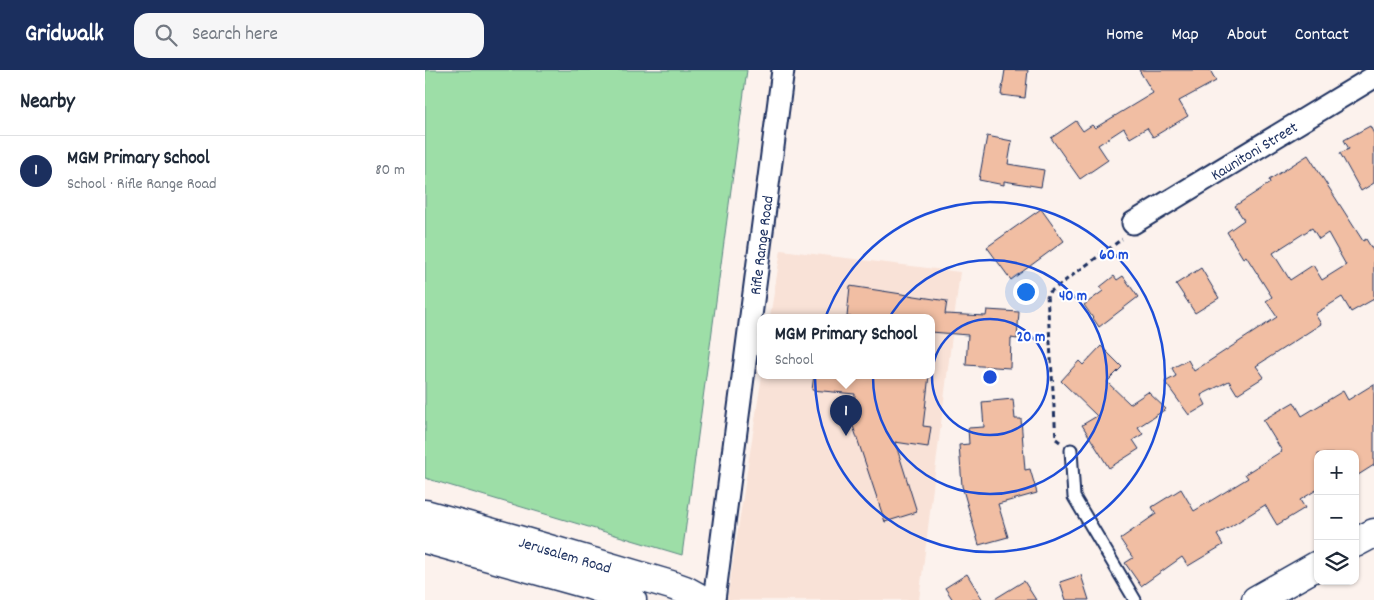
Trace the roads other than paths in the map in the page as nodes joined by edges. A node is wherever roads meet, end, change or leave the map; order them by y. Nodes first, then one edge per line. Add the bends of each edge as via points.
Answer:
1 (783, 70) edge
2 (1374, 77) edge
3 (1133, 224) road end
4 (1071, 450) road end
5 (425, 514) edge
6 (1374, 532) edge
7 (425, 539) edge
8 (1359, 541) edge
9 (1314, 567) edge
10 (632, 600) edge
11 (703, 600) edge
12 (714, 600) edge
13 (1135, 600) edge
14 (1256, 600) edge

1 - 12 street, Rifle Range Road
2 - 3 street, Kaunitoni Street
4 - 13 lane via 1074,497
5 - 11 main road, Jerusalem Road via 671,585
6 - 8 main road
7 - 10 main road, Jerusalem Road via 590,585
9 - 14 main road

